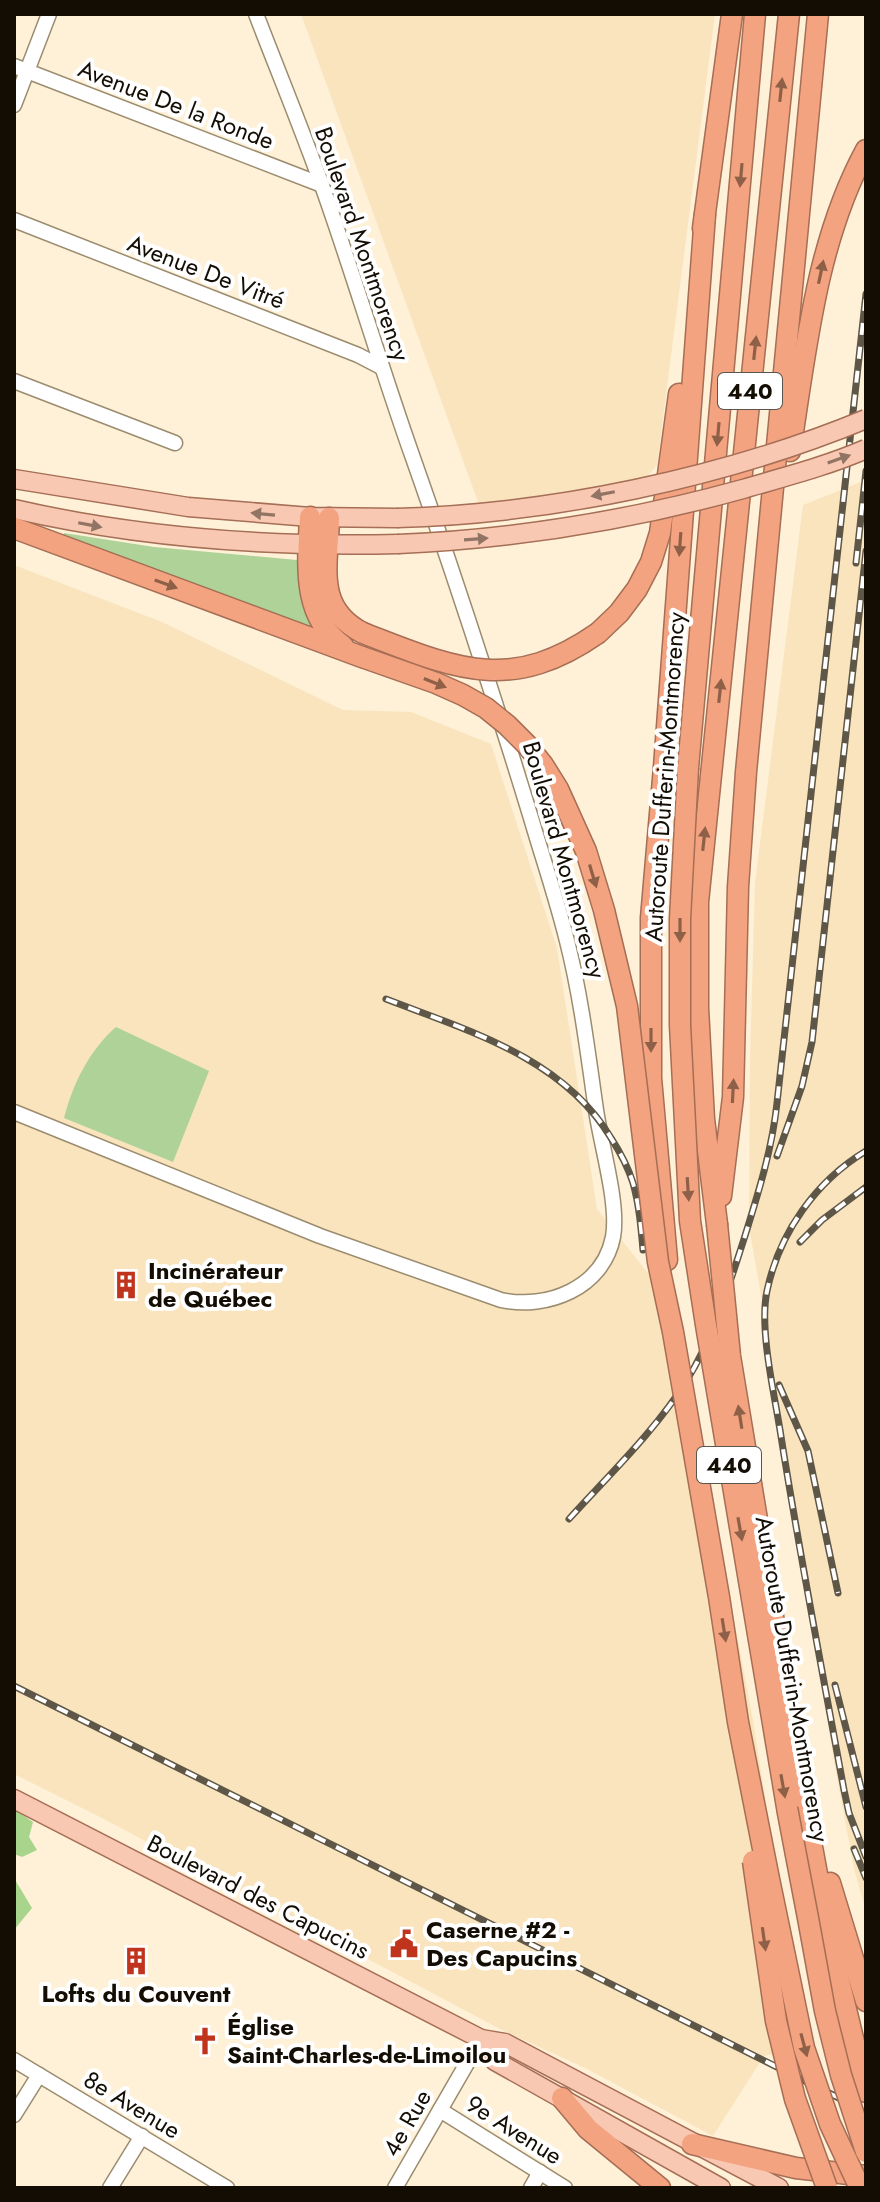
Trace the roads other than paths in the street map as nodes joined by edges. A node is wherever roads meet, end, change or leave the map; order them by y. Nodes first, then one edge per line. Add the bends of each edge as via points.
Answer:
1 (49, 14) edge
2 (256, 14) edge
3 (732, 14) edge
4 (755, 14) edge
5 (789, 14) edge
6 (818, 14) edge
7 (20, 69) edge
8 (14, 105) edge
9 (866, 150) edge
10 (322, 185) junction
11 (705, 215) junction
12 (14, 220) edge
13 (381, 367) junction
14 (14, 381) edge
15 (866, 419) edge
16 (175, 443) dead end
17 (866, 449) edge
18 (14, 479) edge
19 (14, 509) edge
20 (319, 518) junction
21 (14, 528) edge
22 (319, 545) junction
23 (761, 625) junction
24 (357, 655) junction
25 (14, 1112) edge
26 (717, 1224) junction
27 (673, 1332) junction
28 (738, 1722) junction
29 (803, 1798) junction
30 (14, 1799) edge
31 (866, 2001) edge
32 (481, 2039) junction
33 (14, 2060) edge
34 (39, 2075) junction
35 (866, 2092) edge
36 (562, 2098) junction
37 (440, 2110) junction
38 (14, 2115) edge
39 (142, 2136) junction
40 (692, 2144) junction
41 (866, 2152) edge
42 (540, 2172) junction
43 (866, 2176) edge
44 (110, 2188) edge
45 (227, 2188) edge
46 (395, 2188) edge
47 (531, 2188) edge
48 (565, 2188) edge
49 (660, 2188) edge
50 (721, 2188) edge
51 (779, 2188) edge
52 (827, 2188) edge
53 (860, 2188) edge

1 - 7 street
2 - 10 street, Boulevard Montmorency
3 - 11 highway
4 -> 41 highway, Autoroute Dufferin-Montmorency / 440, bridge via 684,810 680,1025 690,1221 805,1903 828,2024
26 -> 5 highway, Autoroute Dufferin-Montmorency / 440 via 704,1119 698,902
6 - 23 highway
7 - 8 street
7 - 10 street, Avenue De la Ronde
23 -> 9 highway via 826,252
10 - 13 street, Boulevard Montmorency
11 - 22 highway, bridge via 660,533 637,589 598,633 575,649 524,668 496,671 441,663 363,633 341,618 331,600
11 -> 27 highway, bridge via 651,918 651,1078
12 - 13 street, Avenue De Vitré
13 - 25 street, Boulevard Montmorency via 460,592 567,941 614,1211 613,1237 604,1260 563,1296 536,1303 501,1300 320,1236
14 - 16 street
15 -> 20 main road, bridge via 709,471 578,499 432,517
22 -> 17 main road, bridge via 485,539 625,517 748,487
20 -> 18 main road via 188,507
19 -> 22 main road via 157,534
20 - 22 highway
21 -> 24 highway
22 - 24 highway via 309,592 313,607 326,630
26 -> 23 highway via 733,1097 738,887
24 -> 27 highway, bridge via 436,683 486,708 543,765 570,814 604,910 627,1006 658,1262
29 -> 26 highway, Autoroute Dufferin-Montmorency / 440, bridge via 730,1356
27 -> 28 highway, bridge
28 -> 52 highway, bridge via 776,2021 795,2099
28 -> 53 highway, bridge via 804,2048 830,2124
29 - 31 highway
29 - 35 highway, Autoroute Dufferin-Montmorency / 440 via 829,1939
30 - 32 main road, Boulevard des Capucins
32 - 36 main road, Boulevard des Capucins via 495,2061
32 - 37 street, 4e Rue
32 - 40 main road, Boulevard des Capucins via 505,2043
33 - 34 street, 8e Avenue
34 - 38 street
34 - 39 street, 8e Avenue
36 - 49 highway via 588,2129
36 - 50 main road, Boulevard des Capucins
37 - 42 street, 9e Avenue
37 - 46 street, 4e Rue
39 - 44 street
39 - 45 street, 8e Avenue
40 - 43 highway via 796,2168
40 - 51 main road, Boulevard des Capucins
42 - 47 street
42 - 48 street, 9e Avenue

